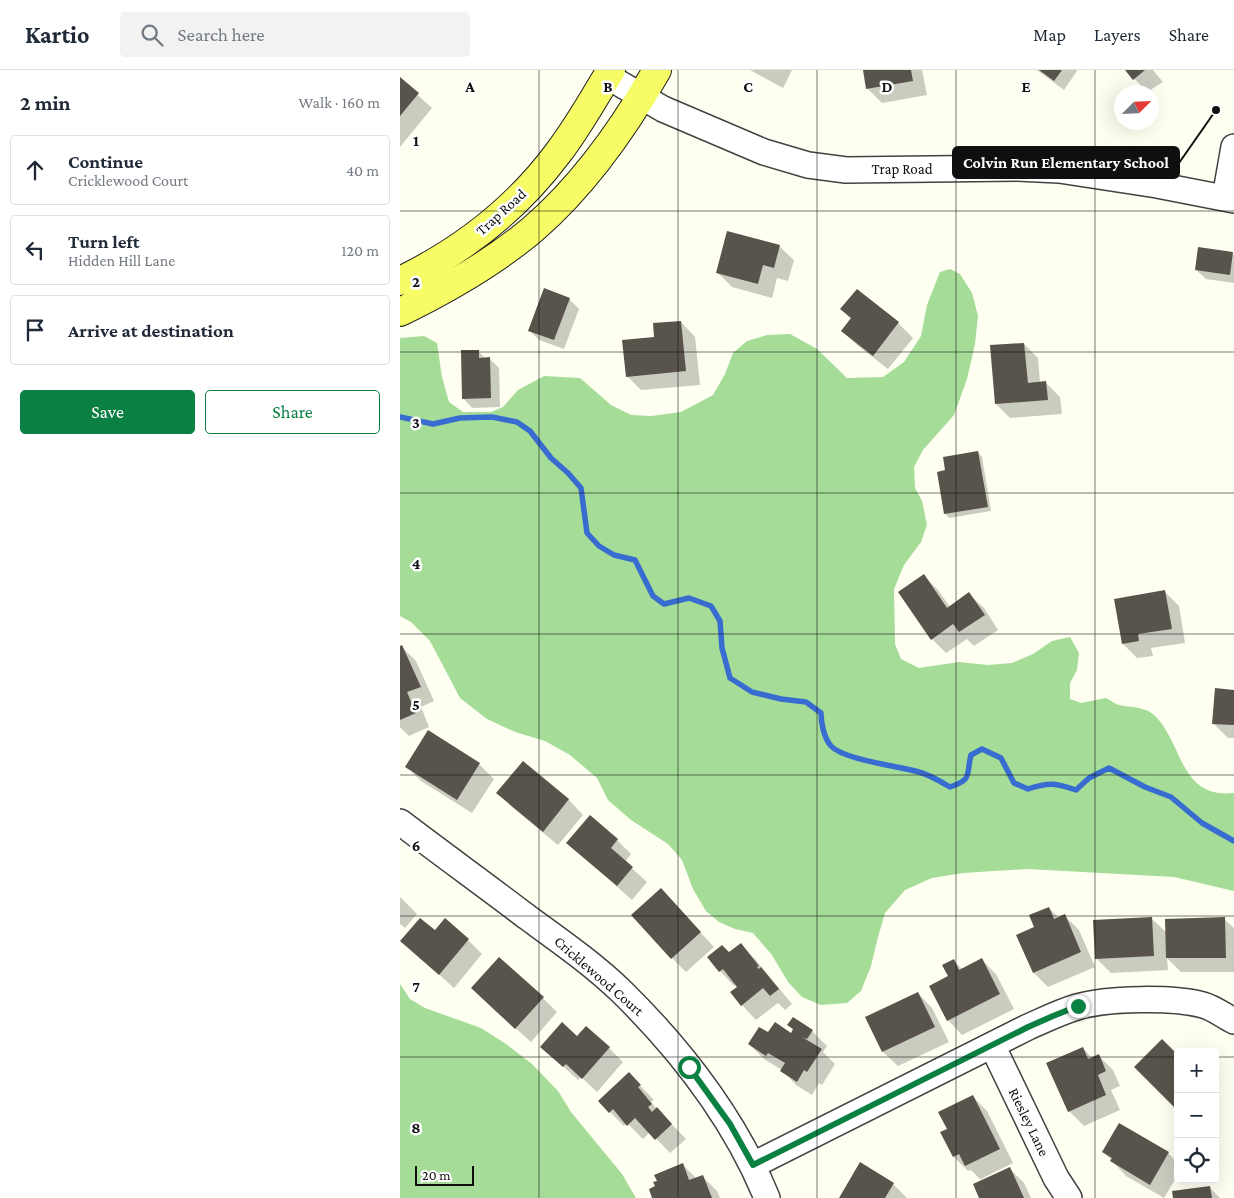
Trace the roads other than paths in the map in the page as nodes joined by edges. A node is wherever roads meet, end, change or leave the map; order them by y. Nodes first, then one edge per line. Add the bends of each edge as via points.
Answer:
1 (657, 70) edge
2 (609, 73) edge
3 (642, 97) junction
4 (1234, 147) edge
5 (1229, 199) edge
6 (400, 281) edge
7 (400, 312) edge
8 (400, 822) edge
9 (1234, 1021) edge
10 (992, 1045) junction
11 (753, 1165) junction
12 (767, 1198) edge
13 (1069, 1198) edge

1 - 3 main road
2 - 3 street, Trap Road
2 - 6 main road, Trap Road via 579,123 536,181 454,251
3 - 5 street, Trap Road via 764,152 808,165 846,170 1059,170
3 - 7 main road, Trap Road via 575,188 534,228 480,268
4 - 5 street
8 - 11 street, Cricklewood Court via 572,950 621,991 689,1067 730,1124
9 - 10 street via 1204,1005 1166,1000 1105,1001 1078,1006
10 - 11 street
10 - 13 street, Riesley Lane via 1056,1178
11 - 12 street, Cricklewood Court

